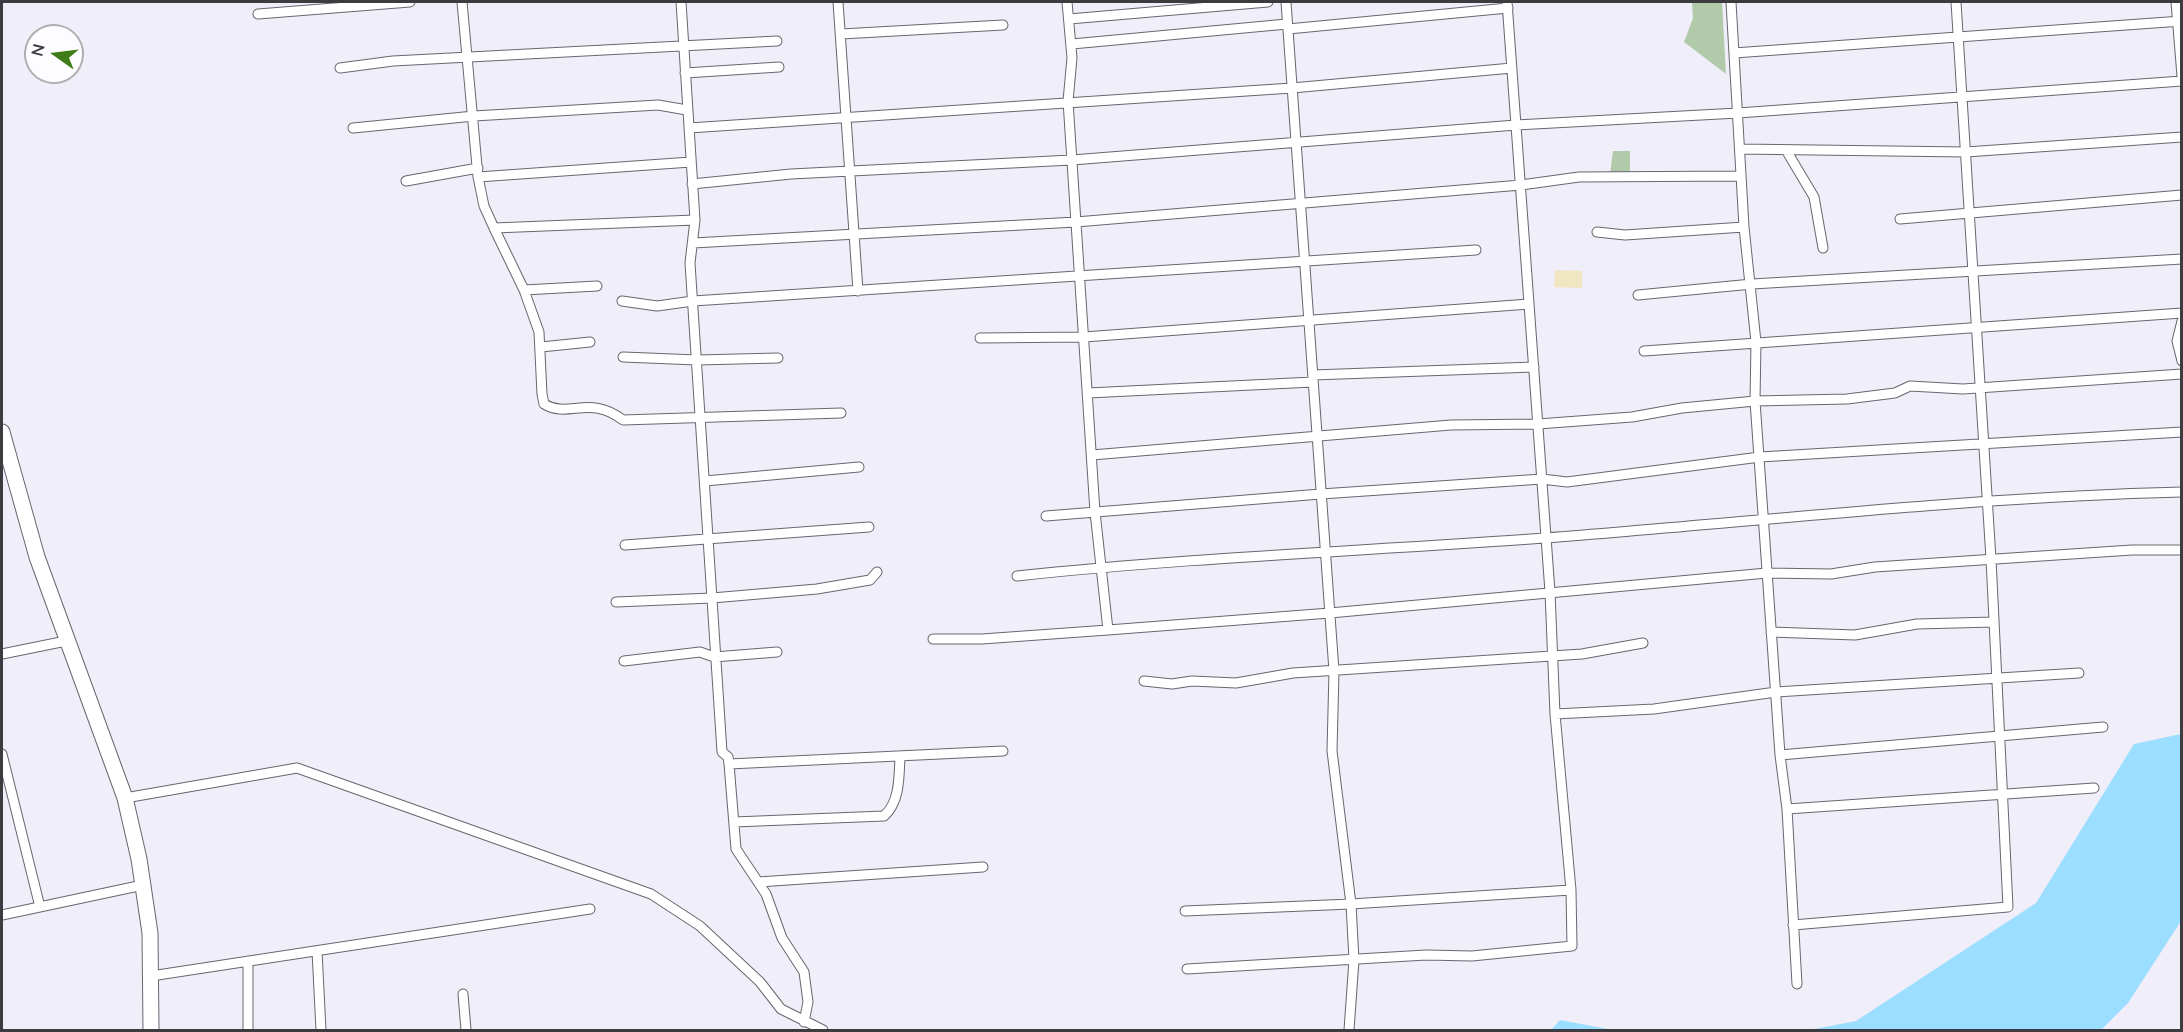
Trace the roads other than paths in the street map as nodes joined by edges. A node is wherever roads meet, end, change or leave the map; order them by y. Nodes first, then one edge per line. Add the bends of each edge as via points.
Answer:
1 (410, 2) edge
2 (462, 2) edge
3 (681, 2) edge
4 (838, 2) edge
5 (1067, 2) edge
6 (1268, 2) edge
7 (1286, 2) edge
8 (1731, 2) edge
9 (1956, 2) edge
10 (2176, 2) edge
11 (1507, 5) edge
12 (258, 14) dead end
13 (1069, 19) junction
14 (2180, 21) edge
15 (1003, 25) dead end
16 (1287, 27) junction
17 (841, 34) junction
18 (1959, 37) junction
19 (777, 41) dead end
20 (1072, 44) junction
21 (683, 45) junction
22 (1734, 53) junction
23 (466, 57) junction
24 (779, 67) dead end
25 (340, 68) dead end
26 (1512, 68) junction
27 (685, 73) junction
28 (2181, 76) edge
29 (2181, 81) edge
30 (1292, 88) junction
31 (1963, 97) junction
32 (1068, 101) junction
33 (687, 110) junction
34 (1737, 113) junction
35 (474, 116) junction
36 (845, 118) junction
37 (1516, 125) junction
38 (353, 128) dead end
39 (689, 128) junction
40 (2181, 137) edge
41 (1296, 142) junction
42 (1740, 149) junction
43 (1786, 150) junction
44 (1966, 153) junction
45 (1072, 160) junction
46 (691, 162) junction
47 (849, 172) junction
48 (478, 173) junction
49 (1741, 176) junction
50 (406, 181) dead end
51 (693, 184) junction
52 (1521, 185) junction
53 (2181, 195) edge
54 (1300, 203) junction
55 (1970, 213) junction
56 (1900, 219) dead end
57 (695, 220) junction
58 (1076, 222) junction
59 (1744, 227) junction
60 (494, 228) junction
61 (1597, 232) dead end
62 (854, 234) junction
63 (693, 243) junction
64 (1823, 248) dead end
65 (1476, 250) dead end
66 (2181, 259) edge
67 (1304, 262) junction
68 (1973, 273) junction
69 (1080, 277) junction
70 (1752, 284) junction
71 (597, 286) dead end
72 (524, 290) junction
73 (858, 291) junction
74 (1638, 295) dead end
75 (622, 301) dead end
76 (693, 301) junction
77 (1529, 304) junction
78 (2181, 313) edge
79 (1309, 320) junction
80 (2181, 321) edge
81 (1975, 327) junction
82 (1084, 337) junction
83 (981, 338) dead end
84 (590, 342) dead end
85 (1756, 342) junction
86 (541, 347) junction
87 (1644, 351) dead end
88 (623, 357) dead end
89 (778, 358) dead end
90 (697, 360) junction
91 (2181, 361) edge
92 (1534, 367) junction
93 (2181, 374) edge
94 (1313, 378) junction
95 (1979, 388) junction
96 (1088, 393) junction
97 (1755, 401) junction
98 (841, 413) dead end
99 (701, 420) junction
100 (1538, 424) junction
101 (2, 432) edge
102 (2181, 432) edge
103 (1316, 437) junction
104 (1983, 445) junction
105 (1092, 455) junction
106 (1760, 457) junction
107 (859, 467) dead end
108 (1542, 479) junction
109 (705, 481) junction
110 (2181, 492) edge
111 (1321, 494) junction
112 (1987, 502) junction
113 (1095, 512) junction
114 (1046, 516) dead end
115 (1763, 520) junction
116 (869, 527) dead end
117 (708, 537) junction
118 (1546, 537) junction
119 (625, 545) dead end
120 (2181, 550) edge
121 (1325, 551) junction
122 (1991, 560) junction
123 (1101, 567) junction
124 (877, 573) dead end
125 (1767, 573) junction
126 (1017, 576) dead end
127 (1550, 592) junction
128 (712, 598) junction
129 (616, 602) dead end
130 (1330, 613) junction
131 (1994, 622) junction
132 (1108, 630) junction
133 (1771, 632) junction
134 (933, 639) dead end
135 (66, 641) junction
136 (1643, 643) dead end
137 (777, 652) dead end
138 (2, 654) edge
139 (1553, 655) junction
140 (714, 657) junction
141 (624, 661) dead end
142 (1334, 671) junction
143 (2079, 673) dead end
144 (1998, 679) junction
145 (1144, 681) dead end
146 (1776, 692) junction
147 (1556, 714) junction
148 (2103, 727) dead end
149 (2001, 736) junction
150 (1003, 751) dead end
151 (2, 754) edge
152 (1780, 755) junction
153 (900, 756) junction
154 (729, 764) junction
155 (2094, 788) dead end
156 (2005, 794) junction
157 (125, 798) junction
158 (1787, 809) junction
159 (734, 822) junction
160 (983, 867) dead end
161 (758, 882) junction
162 (143, 885) junction
163 (1571, 890) junction
164 (1351, 904) junction
165 (40, 907) junction
166 (590, 909) dead end
167 (1185, 911) dead end
168 (2, 915) edge
169 (1792, 925) junction
170 (317, 951) junction
171 (1354, 960) junction
172 (248, 961) junction
173 (1187, 969) dead end
174 (151, 976) junction
175 (1797, 984) dead end
176 (463, 994) dead end
177 (804, 1022) junction
178 (151, 1030) edge
179 (248, 1030) edge
180 (321, 1030) edge
181 (466, 1030) edge
182 (823, 1030) edge
183 (1349, 1030) edge

1 - 12 street
2 - 23 street
3 - 21 street
4 - 17 street
5 - 13 street
6 - 13 street
7 - 16 street
8 - 22 street
9 - 18 street
10 - 14 street
11 - 16 street
11 - 26 street
13 - 20 street
14 - 18 street
14 - 28 street
15 - 17 street
16 - 20 street
16 - 30 street
17 - 36 street
18 - 22 street
18 - 31 street
19 - 21 street
20 - 32 street
21 - 23 street
21 - 27 street
22 - 34 street
23 - 25 street
23 - 35 street
24 - 27 street
26 - 30 street
26 - 37 street
27 - 33 street
29 - 31 street
30 - 32 street
30 - 41 street
31 - 34 street
31 - 44 street
32 - 36 street
32 - 45 street
33 - 35 street via 658,105
33 - 39 street
34 - 37 street
34 - 42 street
35 - 38 street
35 - 48 street
36 - 39 street
36 - 47 street
37 - 41 street
37 - 52 street
39 - 46 street
40 - 44 street
41 - 45 street
41 - 54 street
42 - 43 street
42 - 49 street
43 - 44 street
43 - 64 street via 1814,197
44 - 55 street
45 - 47 street
45 - 58 street
46 - 48 street
46 - 51 street
47 - 51 street
47 - 62 street
48 - 50 street
48 - 60 street via 484,206
49 - 52 street via 1579,177
49 - 59 street
51 - 57 street
52 - 54 street
52 - 77 street
53 - 55 street
54 - 58 street
54 - 67 street
55 - 56 street
55 - 68 street
57 - 60 street
57 - 63 street
58 - 62 street
58 - 69 street
59 - 61 street via 1624,235
59 - 70 street
60 - 72 street
62 - 63 street
62 - 73 street
63 - 76 street
65 - 67 street
66 - 68 street
67 - 69 street
67 - 79 street
68 - 70 street
68 - 81 street
69 - 73 street
69 - 82 street
70 - 74 street
70 - 85 street
71 - 72 street
72 - 86 street
73 - 76 street
75 - 76 street via 657,306
76 - 90 street
77 - 79 street
77 - 92 street
78 - 81 street
79 - 82 street
79 - 94 street
80 - 91 street via 2177,341
81 - 85 street
81 - 95 street
82 - 83 street
82 - 96 street
84 - 86 street
85 - 87 street
85 - 97 street
86 - 99 street via 542,394 544,404 552,409 598,406 622,420
88 - 90 street
89 - 90 street
90 - 99 street
92 - 94 street
92 - 100 street
93 - 95 street
94 - 96 street
94 - 103 street
95 - 97 street via 1910,386 1895,393 1847,399
95 - 104 street
96 - 105 street
97 - 100 street
97 - 106 street
98 - 99 street
99 - 109 street
100 - 103 street via 1451,425
100 - 108 street
101 - 135 highway via 37,557
102 - 104 street
103 - 105 street
103 - 111 street
104 - 106 street
104 - 112 street
105 - 113 street
106 - 108 street via 1567,482
106 - 115 street
107 - 109 street
108 - 111 street
108 - 118 street
109 - 117 street
110 - 112 street
111 - 113 street
111 - 121 street
112 - 115 street
112 - 122 street
113 - 114 street
113 - 123 street
115 - 118 street
115 - 125 street
116 - 117 street
117 - 119 street
117 - 128 street
118 - 121 street
118 - 127 street
120 - 122 street
121 - 123 street
121 - 130 street
122 - 125 street via 1875,567 1831,574
122 - 131 street
123 - 126 street
123 - 132 street
124 - 128 street via 870,580 817,589
125 - 127 street
125 - 133 street
127 - 130 street
127 - 139 street
128 - 129 street
128 - 140 street
130 - 132 street
130 - 142 street
131 - 133 street via 1917,624 1855,636
131 - 144 street
132 - 134 street
133 - 146 street
135 - 138 street
135 - 157 highway
136 - 139 street
137 - 140 street
139 - 142 street
139 - 147 street
140 - 141 street via 700,652
140 - 154 street via 722,752
142 - 145 street via 1236,683
142 - 164 street via 1332,751
143 - 144 street
144 - 146 street
144 - 149 street
146 - 147 street via 1654,709
146 - 152 street
147 - 163 street
148 - 149 street
149 - 152 street
149 - 156 street
150 - 153 street
151 - 165 street
152 - 158 street
153 - 154 street
153 - 159 street via 895,800 884,816
154 - 159 street
155 - 156 street
156 - 158 street
156 - 169 street via 2008,907
157 - 162 highway
157 - 177 street via 297,768 651,894 700,926 760,982 781,1009
158 - 169 street
159 - 161 street via 736,849
160 - 161 street
161 - 177 street via 782,938 804,972 808,1002
162 - 165 street
162 - 174 highway
163 - 164 street
163 - 171 street via 1572,946 1472,956
164 - 167 street
164 - 171 street
165 - 168 street
166 - 170 street
169 - 175 street
170 - 172 street
170 - 180 street
171 - 173 street
171 - 183 street
172 - 174 street
172 - 179 street
174 - 178 highway
176 - 181 street
177 - 182 street

